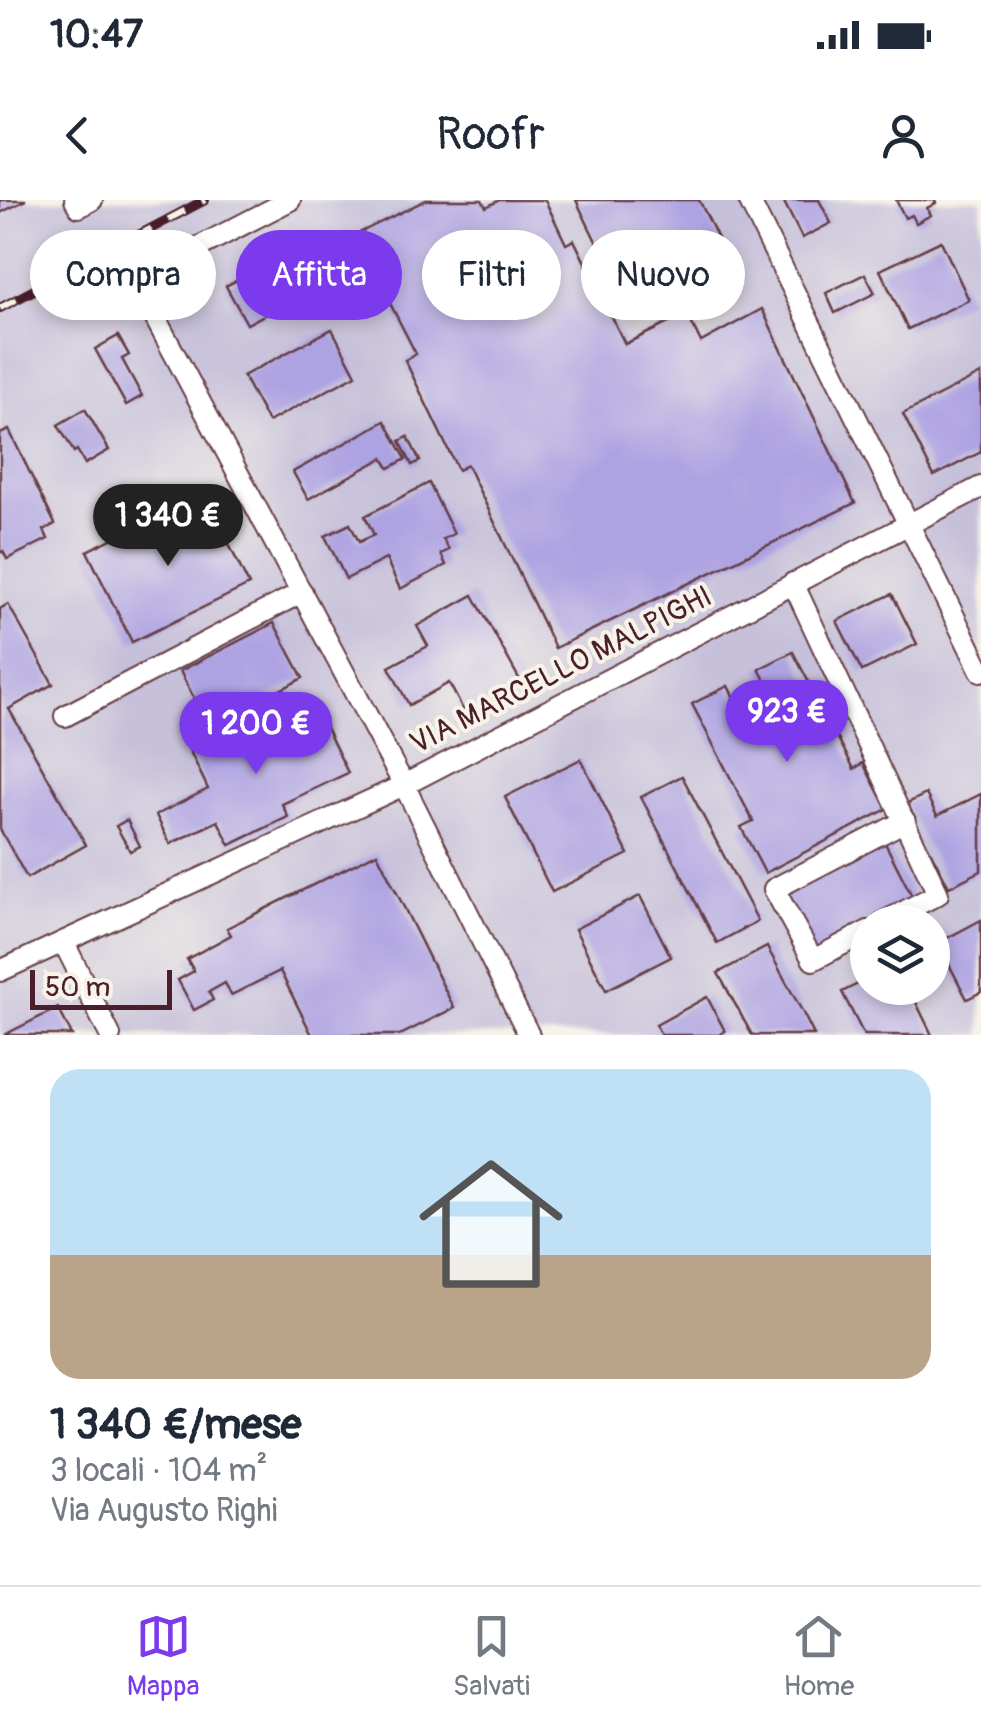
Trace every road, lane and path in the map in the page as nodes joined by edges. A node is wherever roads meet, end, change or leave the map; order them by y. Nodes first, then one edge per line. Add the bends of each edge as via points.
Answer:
1 (75, 200) edge
2 (92, 200) edge
3 (290, 200) edge
4 (750, 200) edge
5 (981, 487) edge
6 (906, 523) junction
7 (793, 583) junction
8 (302, 592) junction
9 (981, 672) edge
10 (65, 716) dead end
11 (404, 784) junction
12 (905, 821) junction
13 (917, 905) edge
14 (850, 940) edge
15 (64, 943) junction
16 (0, 970) edge
17 (110, 1035) edge
18 (529, 1035) edge

1 - 2 street via 78,208
3 - 8 street via 135,280
4 - 6 street
5 - 6 street, VIA MARCELLO MALPIGHI
6 - 7 street, VIA MARCELLO MALPIGHI
6 - 9 street
7 - 11 street, VIA MARCELLO MALPIGHI
7 - 12 street
8 - 10 street
8 - 11 street
11 - 15 street, VIA MARCELLO MALPIGHI
11 - 18 street
12 - 13 street via 938,894
12 - 14 street via 774,889 813,960
15 - 16 street, VIA MARCELLO MALPIGHI
15 - 17 street

